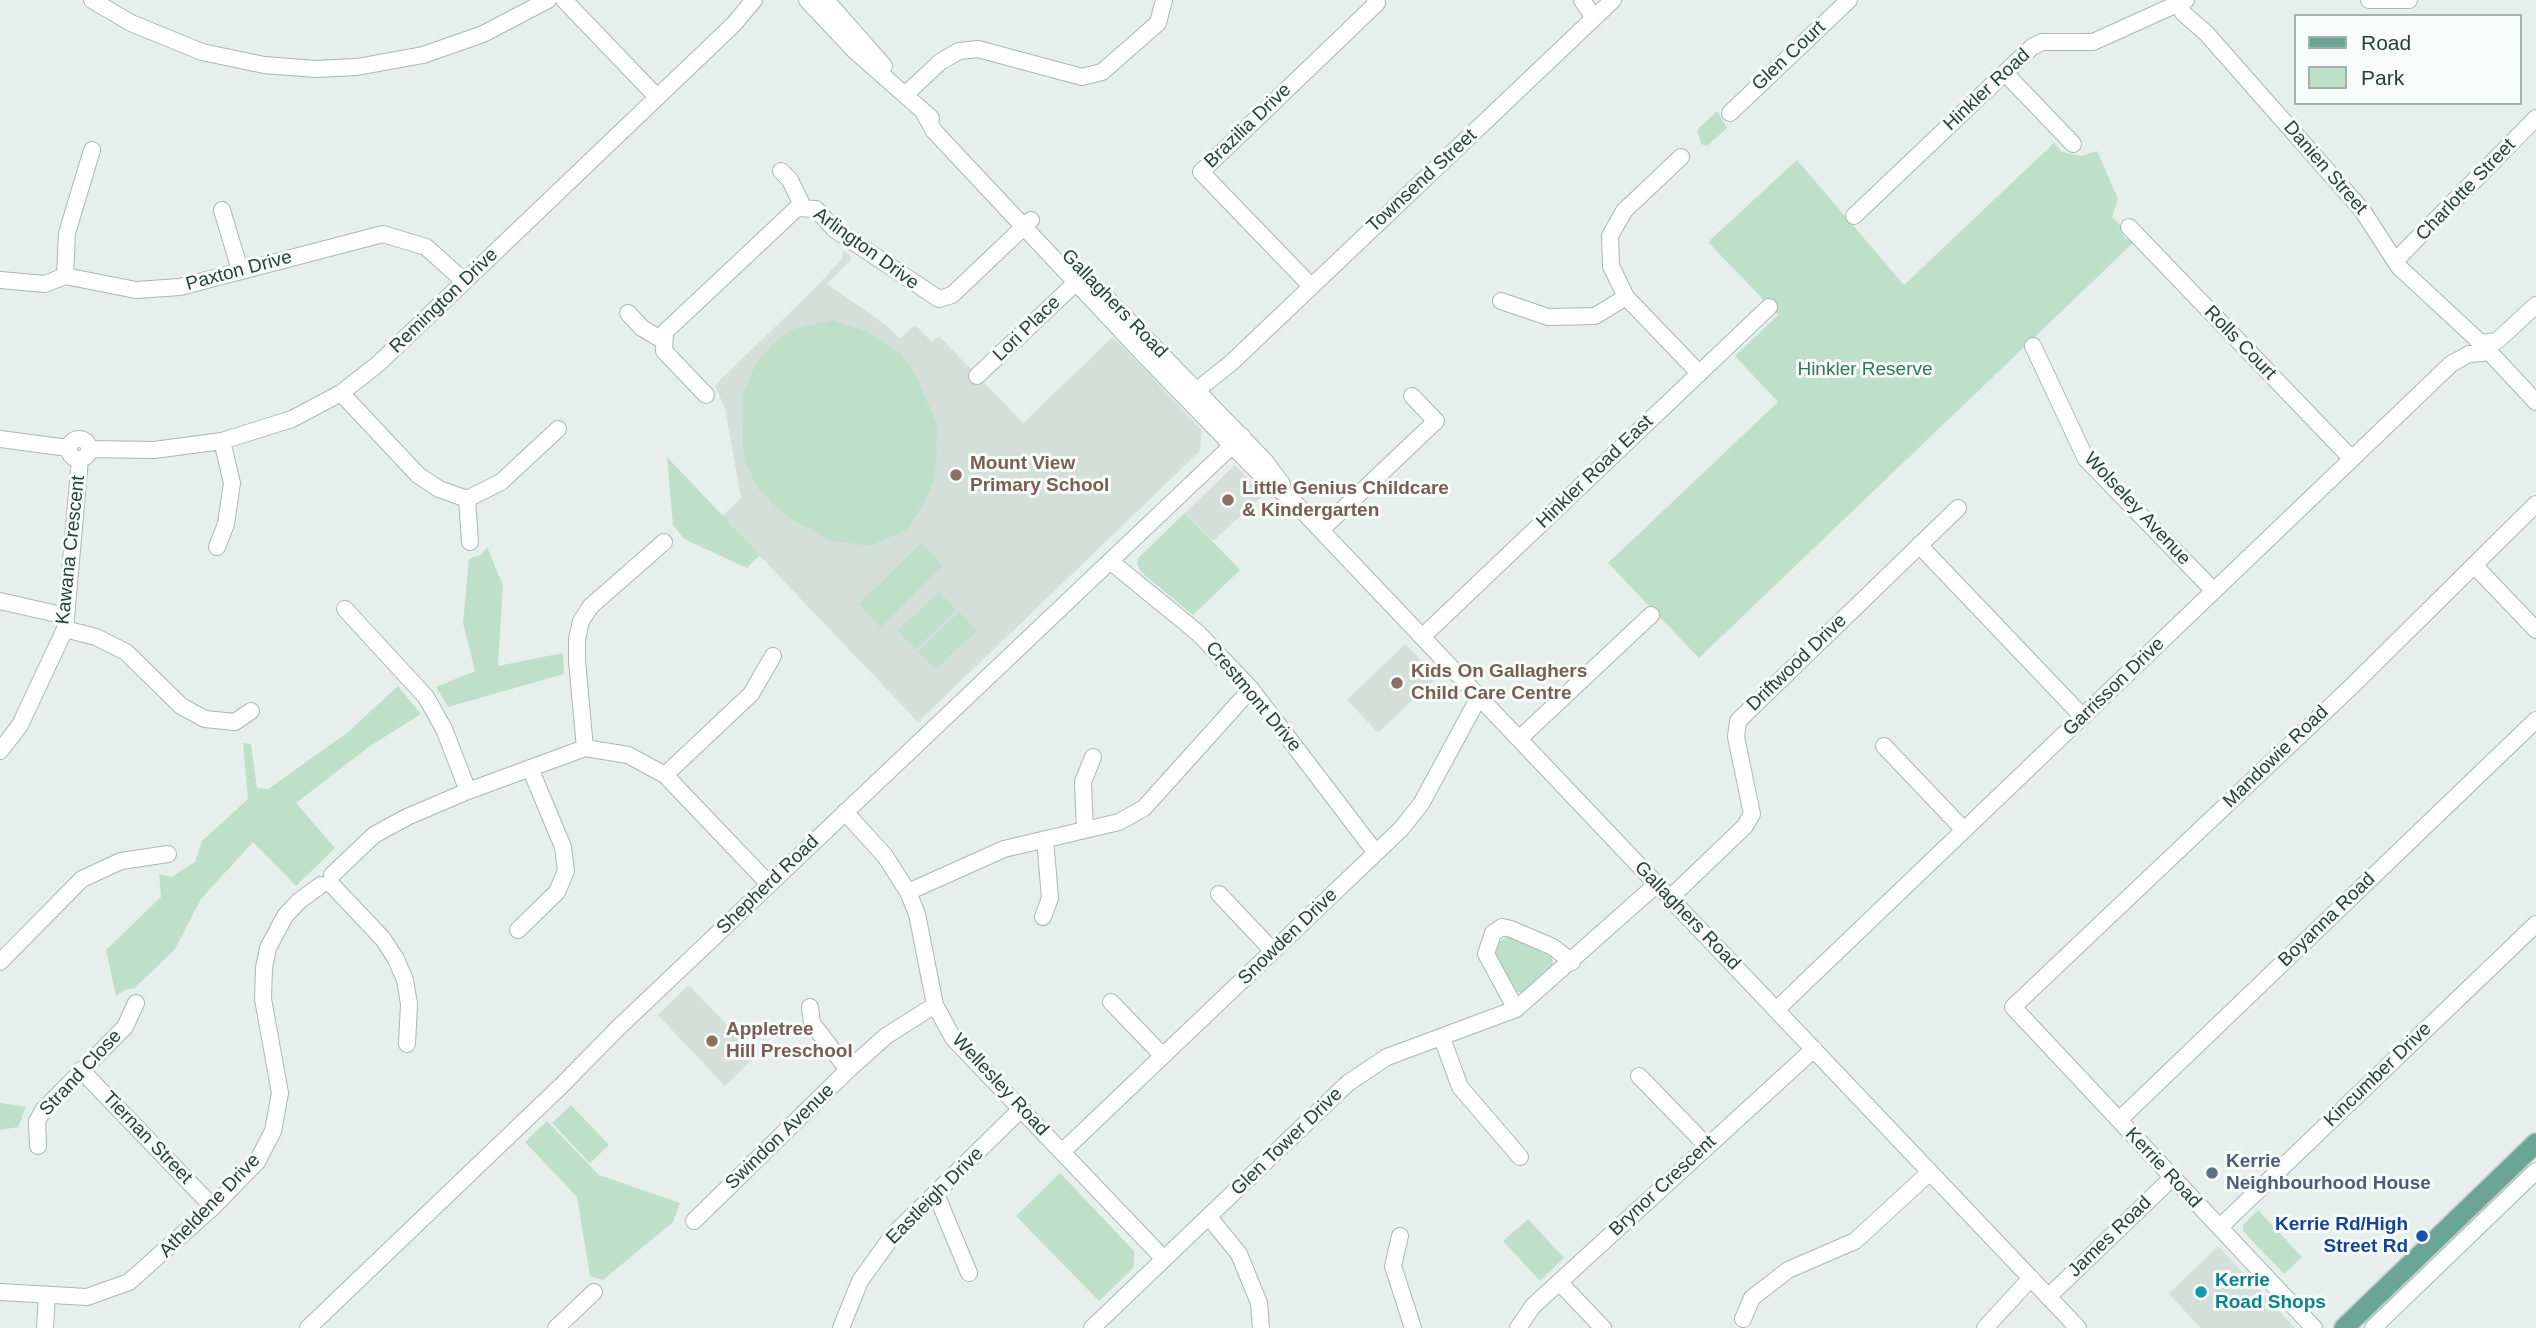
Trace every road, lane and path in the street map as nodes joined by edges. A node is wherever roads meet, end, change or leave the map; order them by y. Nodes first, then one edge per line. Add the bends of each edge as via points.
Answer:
1 (92, 0) edge
2 (548, 0) edge
3 (564, 0) edge
4 (754, 0) edge
5 (766, 0) edge
6 (807, 0) edge
7 (826, 0) edge
8 (1164, 0) edge
9 (1375, 0) edge
10 (1582, 0) edge
11 (1613, 0) edge
12 (1849, 0) edge
13 (2369, 0) edge
14 (2409, 0) edge
15 (2184, 1) edge
16 (1594, 18) junction
17 (734, 24) junction
18 (867, 54) junction
19 (2005, 74) junction
20 (894, 83) junction
21 (657, 97) junction
22 (1730, 113) dead end
23 (2536, 118) edge
24 (2073, 144) dead end
25 (92, 150) dead end
26 (1681, 157) dead end
27 (781, 171) dead end
28 (803, 207) junction
29 (222, 210) dead end
30 (1854, 216) dead end
31 (1028, 222) junction
32 (2129, 228) dead end
33 (2395, 261) junction
34 (240, 270) junction
35 (65, 276) junction
36 (1081, 278) junction
37 (0, 280) edge
38 (464, 281) junction
39 (1311, 286) junction
40 (1626, 297) junction
41 (1502, 301) dead end
42 (2536, 305) edge
43 (2439, 306) junction
44 (1769, 307) dead end
45 (628, 313) dead end
46 (2463, 334) junction
47 (663, 340) junction
48 (2033, 346) dead end
49 (2487, 352) junction
50 (2451, 364) junction
51 (1699, 373) junction
52 (977, 376) dead end
53 (341, 393) junction
54 (1200, 393) junction
55 (706, 395) dead end
56 (1412, 396) dead end
57 (2536, 402) edge
58 (558, 429) dead end
59 (0, 439) edge
60 (222, 440) junction
61 (1237, 441) junction
62 (79, 452) junction
63 (2351, 458) junction
64 (467, 499) junction
65 (2536, 504) edge
66 (1958, 508) dead end
67 (1321, 530) junction
68 (470, 542) dead end
69 (664, 542) dead end
70 (1919, 545) junction
71 (217, 547) dead end
72 (1110, 561) junction
73 (2475, 566) junction
74 (2214, 591) junction
75 (0, 601) edge
76 (345, 609) dead end
77 (1651, 615) dead end
78 (66, 622) junction
79 (2536, 630) edge
80 (1422, 637) junction
81 (773, 656) dead end
82 (1251, 690) junction
83 (1479, 696) junction
84 (251, 711) dead end
85 (2083, 717) junction
86 (2536, 720) edge
87 (1519, 739) junction
88 (1884, 746) dead end
89 (585, 748) junction
90 (0, 751) edge
91 (1093, 757) dead end
92 (530, 768) junction
93 (665, 775) junction
94 (468, 791) junction
95 (845, 812) junction
96 (1085, 829) junction
97 (1964, 830) junction
98 (1045, 839) junction
99 (1376, 853) junction
100 (168, 854) dead end
101 (328, 882) junction
102 (769, 884) junction
103 (1657, 884) junction
104 (908, 892) junction
105 (1219, 894) dead end
106 (1670, 898) junction
107 (1043, 917) dead end
108 (2536, 924) edge
109 (518, 930) dead end
110 (1273, 951) junction
111 (0, 962) edge
112 (1572, 962) junction
113 (1111, 1002) dead end
114 (136, 1003) dead end
115 (935, 1005) junction
116 (810, 1007) dead end
117 (2013, 1007) joint
118 (1516, 1009) junction
119 (1776, 1010) junction
120 (1442, 1038) junction
121 (407, 1044) dead end
122 (1814, 1049) junction
123 (1163, 1056) junction
124 (81, 1070) junction
125 (848, 1070) junction
126 (1639, 1076) dead end
127 (1022, 1108) junction
128 (2119, 1120) junction
129 (2536, 1143) edge
130 (1706, 1145) junction
131 (38, 1146) dead end
132 (1063, 1151) junction
133 (1520, 1157) dead end
134 (2536, 1171) edge
135 (1930, 1172) junction
136 (2172, 1178) junction
137 (936, 1194) junction
138 (213, 1207) junction
139 (1209, 1217) junction
140 (694, 1221) dead end
141 (2220, 1227) junction
142 (1400, 1236) dead end
143 (1164, 1259) junction
144 (969, 1273) dead end
145 (2034, 1281) junction
146 (1559, 1282) junction
147 (0, 1292) edge
148 (594, 1292) dead end
149 (47, 1295) junction
150 (2048, 1297) junction
151 (1743, 1320) dead end
152 (1094, 1327) edge
153 (45, 1328) edge
154 (308, 1328) edge
155 (556, 1328) edge
156 (841, 1328) edge
157 (1261, 1328) edge
158 (1413, 1328) edge
159 (1518, 1328) edge
160 (1603, 1328) edge
161 (1985, 1328) edge
162 (2078, 1328) edge
163 (2314, 1328) edge
164 (2344, 1328) edge
165 (2373, 1328) edge

1 - 2 street via 131,23 202,52 264,65 316,69 423,55 483,34
3 - 21 street
4 - 17 street, Remington Drive
5 - 17 street, Remington Drive
6 - 18 street, Gallaghers Road
7 - 18 street, Gallaghers Road
8 - 20 street via 1158,23 1102,72 1082,77 978,48 959,51
9 - 39 street, Brazilia Drive via 1377,3 1201,172
10 - 16 street
11 - 16 street, Townsend Street
12 - 22 street, Glen Court
13 - 14 street
15 - 19 street, Hinkler Road via 2093,42 2042,42
15 - 33 street, Danien Street via 2206,33 2362,210
16 - 39 street, Townsend Street
17 - 21 street, Remington Drive
18 - 20 street, Gallaghers Road
19 - 24 street
19 - 30 street, Hinkler Road
20 - 31 street, Gallaghers Road via 924,113 934,131
21 - 38 street, Remington Drive
23 - 33 street, Charlotte Street
25 - 35 street via 67,233
26 - 40 street via 1624,211 1610,236 1611,266
27 - 28 street, Arlington Drive
28 - 31 street, Arlington Drive via 816,209 834,229 939,299 952,295
28 - 47 street, Arlington Drive via 665,332
29 - 34 street
31 - 36 street, Gallaghers Road
32 - 63 street, Rolls Court
33 - 43 street, Danien Street
34 - 35 street, Paxton Drive via 180,287 136,290
34 - 38 street, Paxton Drive via 383,234 426,247
35 - 37 street, Paxton Drive via 45,284
36 - 52 street, Lori Place
36 - 54 street, Gallaghers Road
36 - 61 street, Gallaghers Road
38 - 53 street, Remington Drive
39 - 54 street, Townsend Street
40 - 41 street via 1595,316 1548,317
40 - 51 street
42 - 49 street, Garrisson Drive
43 - 46 street, Danien Street
43 - 49 street, Danien Street
44 - 51 street, Hinkler Road East
45 - 47 street
46 - 49 street, Danien Street
46 - 50 street, Garrisson Drive via 2462,349
47 - 55 street via 664,351
48 - 74 street, Wolseley Avenue via 2087,459
49 - 50 street, Garrisson Drive via 2469,354
49 - 57 street, Danien Street
50 - 63 street, Garrisson Drive
51 - 80 street, Hinkler Road East
53 - 60 street, Remington Drive via 292,419
53 - 64 street via 418,475
54 - 61 street, Gallaghers Road
56 - 67 street via 1436,421
58 - 64 street via 501,482
59 - 62 street, Remington Drive
60 - 62 street, Remington Drive via 154,450
60 - 71 street via 232,483 226,524
61 - 67 street, Gallaghers Road
61 - 72 street, Shepherd Road
62 - 78 street, Kawana Crescent
63 - 74 street, Garrisson Drive
64 - 68 street
65 - 73 street, Mandowie Road
66 - 70 street, Driftwood Drive
67 - 80 street, Gallaghers Road
69 - 89 street via 591,606 581,621 577,639
70 - 85 street
70 - 106 street, Driftwood Drive via 1738,722 1736,737 1752,814
72 - 82 street, Crestmont Drive via 1198,633
72 - 95 street, Shepherd Road
73 - 79 street
73 - 117 street, Mandowie Road
74 - 85 street, Garrisson Drive
75 - 78 street
76 - 94 street via 426,697
77 - 87 street
78 - 84 street via 126,652 181,706 205,719 234,722
78 - 90 street, Kawana Crescent via 25,714
80 - 83 street, Gallaghers Road
81 - 93 street via 751,694
82 - 96 street via 1144,808 1119,822
82 - 99 street, Crestmont Drive
83 - 87 street, Gallaghers Road
83 - 99 street, Snowden Drive via 1421,804
85 - 97 street, Garrisson Drive
86 - 128 street, Boyanna Road
87 - 103 street, Gallaghers Road
88 - 97 street
89 - 92 street, Atheldene Drive
89 - 93 street, Atheldene Drive via 628,755
91 - 96 street via 1083,782
92 - 94 street, Atheldene Drive
92 - 109 street via 563,847 566,871 558,892
93 - 102 street, Atheldene Drive
94 - 101 street, Atheldene Drive via 374,835
95 - 102 street, Shepherd Road
95 - 104 street, Wellesley Road via 885,856
96 - 98 street
97 - 119 street, Garrisson Drive
98 - 104 street via 970,863
98 - 107 street via 1050,898
99 - 110 street, Snowden Drive
100 - 111 street via 121,862 82,879
101 - 121 street via 396,959 409,1004
101 - 138 street, Atheldene Drive via 299,901 275,932 264,968 264,999 280,1093 273,1130 257,1162
102 - 154 street, Shepherd Road
103 - 106 street, Gallaghers Road
103 - 112 street, Glen Tower Drive
104 - 115 street, Wellesley Road via 917,914
105 - 110 street
106 - 119 street, Gallaghers Road
108 - 141 street, Kincumber Drive
110 - 123 street, Snowden Drive
112 - 118 street, Glen Tower Drive
112 - 118 street via 1553,947 1511,929 1502,927 1493,933 1486,954
113 - 123 street
114 - 124 street, Strand Close via 125,1027
115 - 125 street, Swindon Avenue via 886,1036
115 - 127 street, Wellesley Road via 953,1038
116 - 125 street via 812,1023
117 - 128 street, Kerrie Road
118 - 120 street, Glen Tower Drive
119 - 122 street, Gallaghers Road
120 - 133 street via 1464,1093
120 - 139 street, Glen Tower Drive via 1387,1057 1348,1083
122 - 130 street, Brynor Crescent
122 - 135 street, Gallaghers Road
123 - 132 street, Snowden Drive
124 - 131 street, Strand Close via 44,1108 37,1121
124 - 138 street, Tiernan Street
125 - 140 street, Swindon Avenue
126 - 130 street
127 - 132 street, Wellesley Road
127 - 137 street, Eastleigh Drive
128 - 136 street, Kerrie Road
129 - 164 main road
130 - 146 street, Brynor Crescent
132 - 143 street, Wellesley Road
134 - 165 street
135 - 145 street, Gallaghers Road
135 - 151 street via 1855,1241 1788,1270 1752,1298
136 - 141 street, Kerrie Road
136 - 150 street, James Road
137 - 144 street
137 - 156 street, Eastleigh Drive via 893,1235 860,1281
138 - 149 street, Atheldene Drive via 129,1282 87,1297
139 - 143 street, Glen Tower Drive
139 - 157 street via 1238,1254 1259,1303
141 - 163 street, Kerrie Road
142 - 158 street via 1393,1266
143 - 152 street, Glen Tower Drive
145 - 150 street, Gallaghers Road
145 - 161 street
146 - 159 street, Brynor Crescent
146 - 160 street
147 - 149 street, Atheldene Drive
148 - 155 street
149 - 153 street
150 - 162 street, Gallaghers Road

